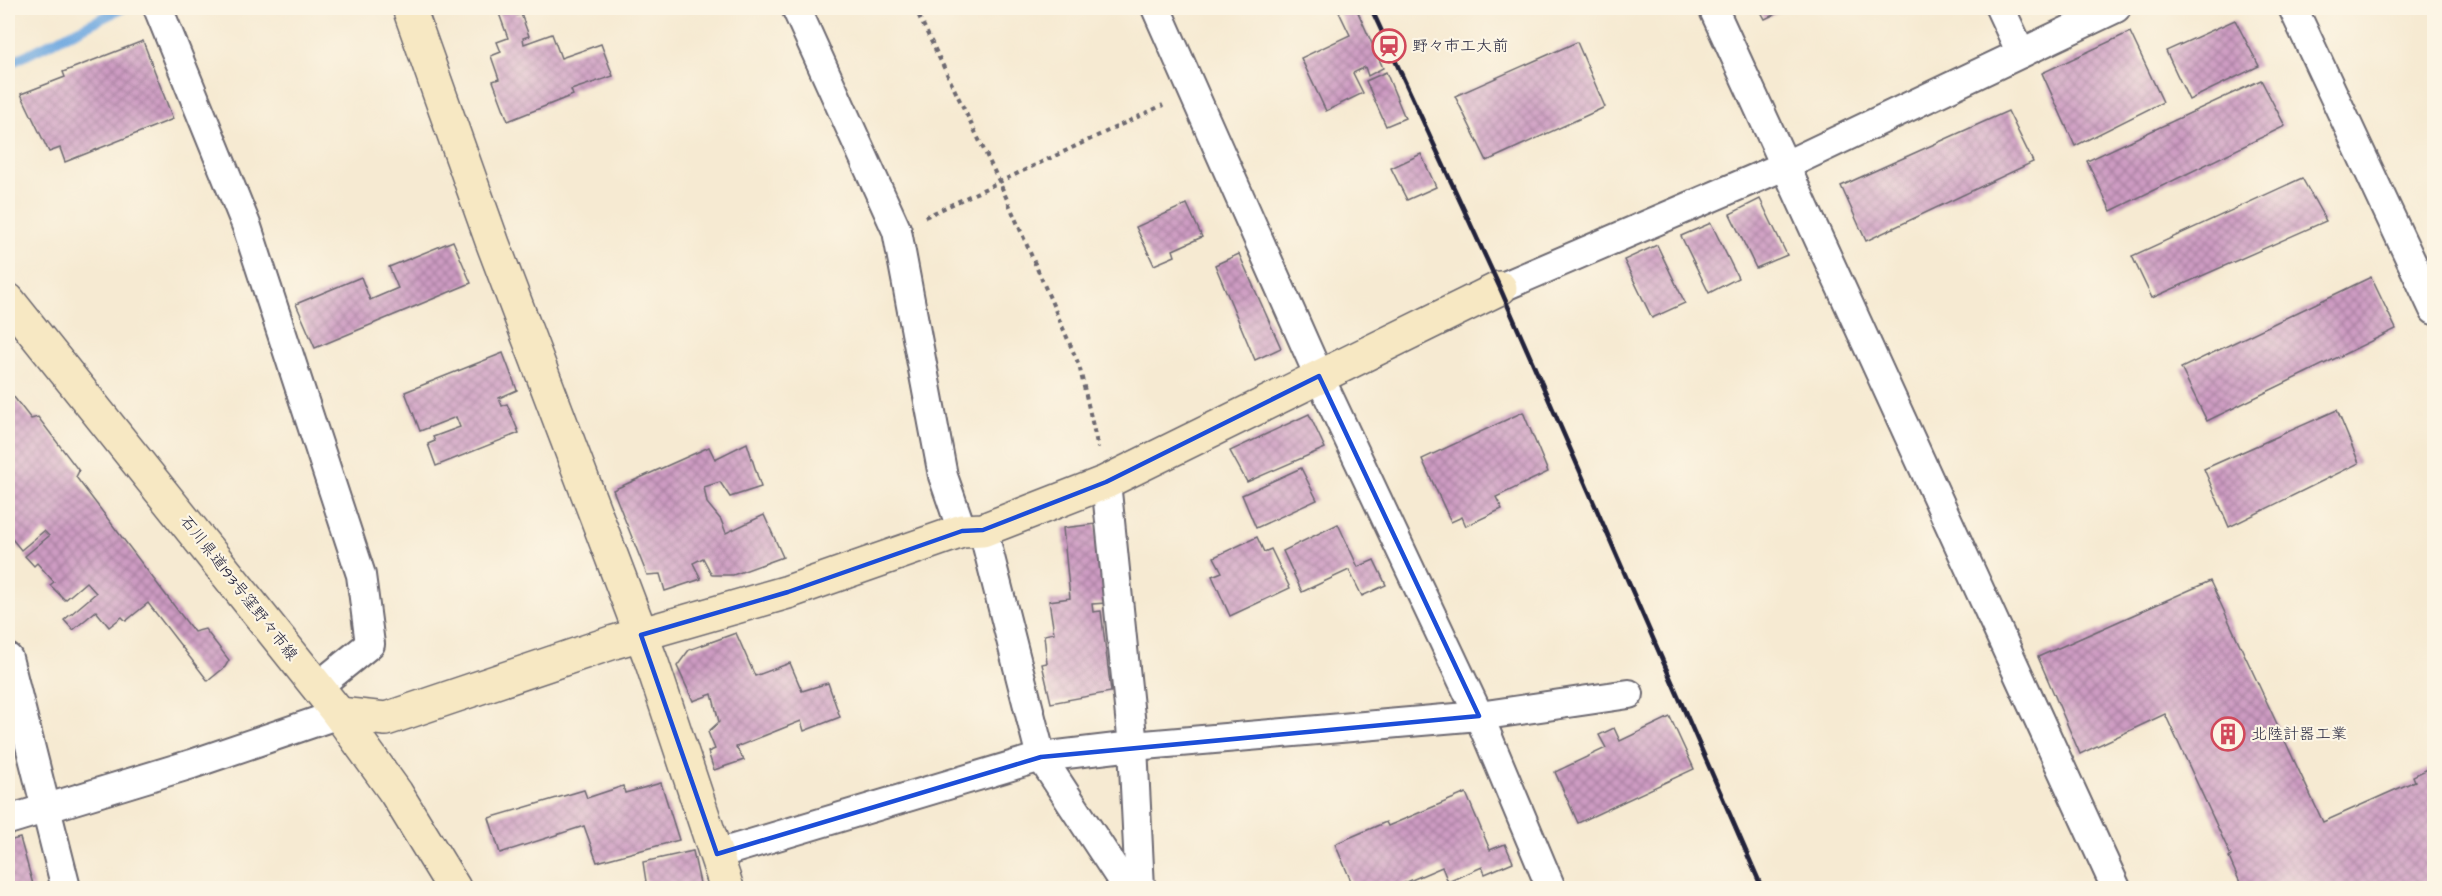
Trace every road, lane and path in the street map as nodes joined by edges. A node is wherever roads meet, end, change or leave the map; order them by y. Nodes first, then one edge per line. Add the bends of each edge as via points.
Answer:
1 (158, 8) edge
2 (409, 8) edge
3 (796, 8) edge
4 (915, 8) edge
5 (1156, 8) edge
6 (1713, 8) edge
7 (2000, 8) edge
8 (2116, 8) edge
9 (2293, 8) edge
10 (2021, 53) junction
11 (1193, 91) junction
12 (1784, 166) junction
13 (999, 181) junction
14 (897, 231) junction
15 (1500, 288) joint
16 (8, 300) edge
17 (2434, 310) edge
18 (1319, 376) junction
19 (1106, 482) junction
20 (972, 531) junction
21 (642, 635) junction
22 (8, 658) edge
23 (317, 687) junction
24 (1629, 694) dead end
25 (339, 714) junction
26 (1479, 716) junction
27 (1133, 746) junction
28 (1041, 757) junction
29 (45, 810) junction
30 (8, 820) edge
31 (717, 854) junction
32 (66, 888) edge
33 (454, 888) edge
34 (727, 888) edge
35 (1127, 888) edge
36 (1140, 888) edge
37 (1551, 888) edge
38 (2116, 888) edge

1 - 23 street via 247,227 361,575 370,644
2 - 21 street via 497,255
3 - 14 street
4 - 13 path
5 - 11 street
6 - 12 street
7 - 10 street
8 - 10 street
9 - 17 street
10 - 12 street
11 - 13 path
11 - 18 street
12 - 15 street
12 - 38 street
13 - 14 path
13 - 19 path via 1079,366
14 - 20 street via 943,476
15 - 18 street
16 - 23 street, 石川県道193号窪野々市線
18 - 19 street
18 - 26 street
19 - 20 street
19 - 27 street
20 - 21 street
20 - 28 street
21 - 25 street via 386,719
21 - 31 street
22 - 29 street
23 - 25 street, 石川県道193号窪野々市線
24 - 26 street
25 - 29 street
25 - 33 street, 石川県道193号窪野々市線 via 396,793
26 - 27 street
26 - 37 street
27 - 28 street
27 - 36 street
28 - 31 street
28 - 35 street
29 - 30 street
29 - 32 street
31 - 34 street

